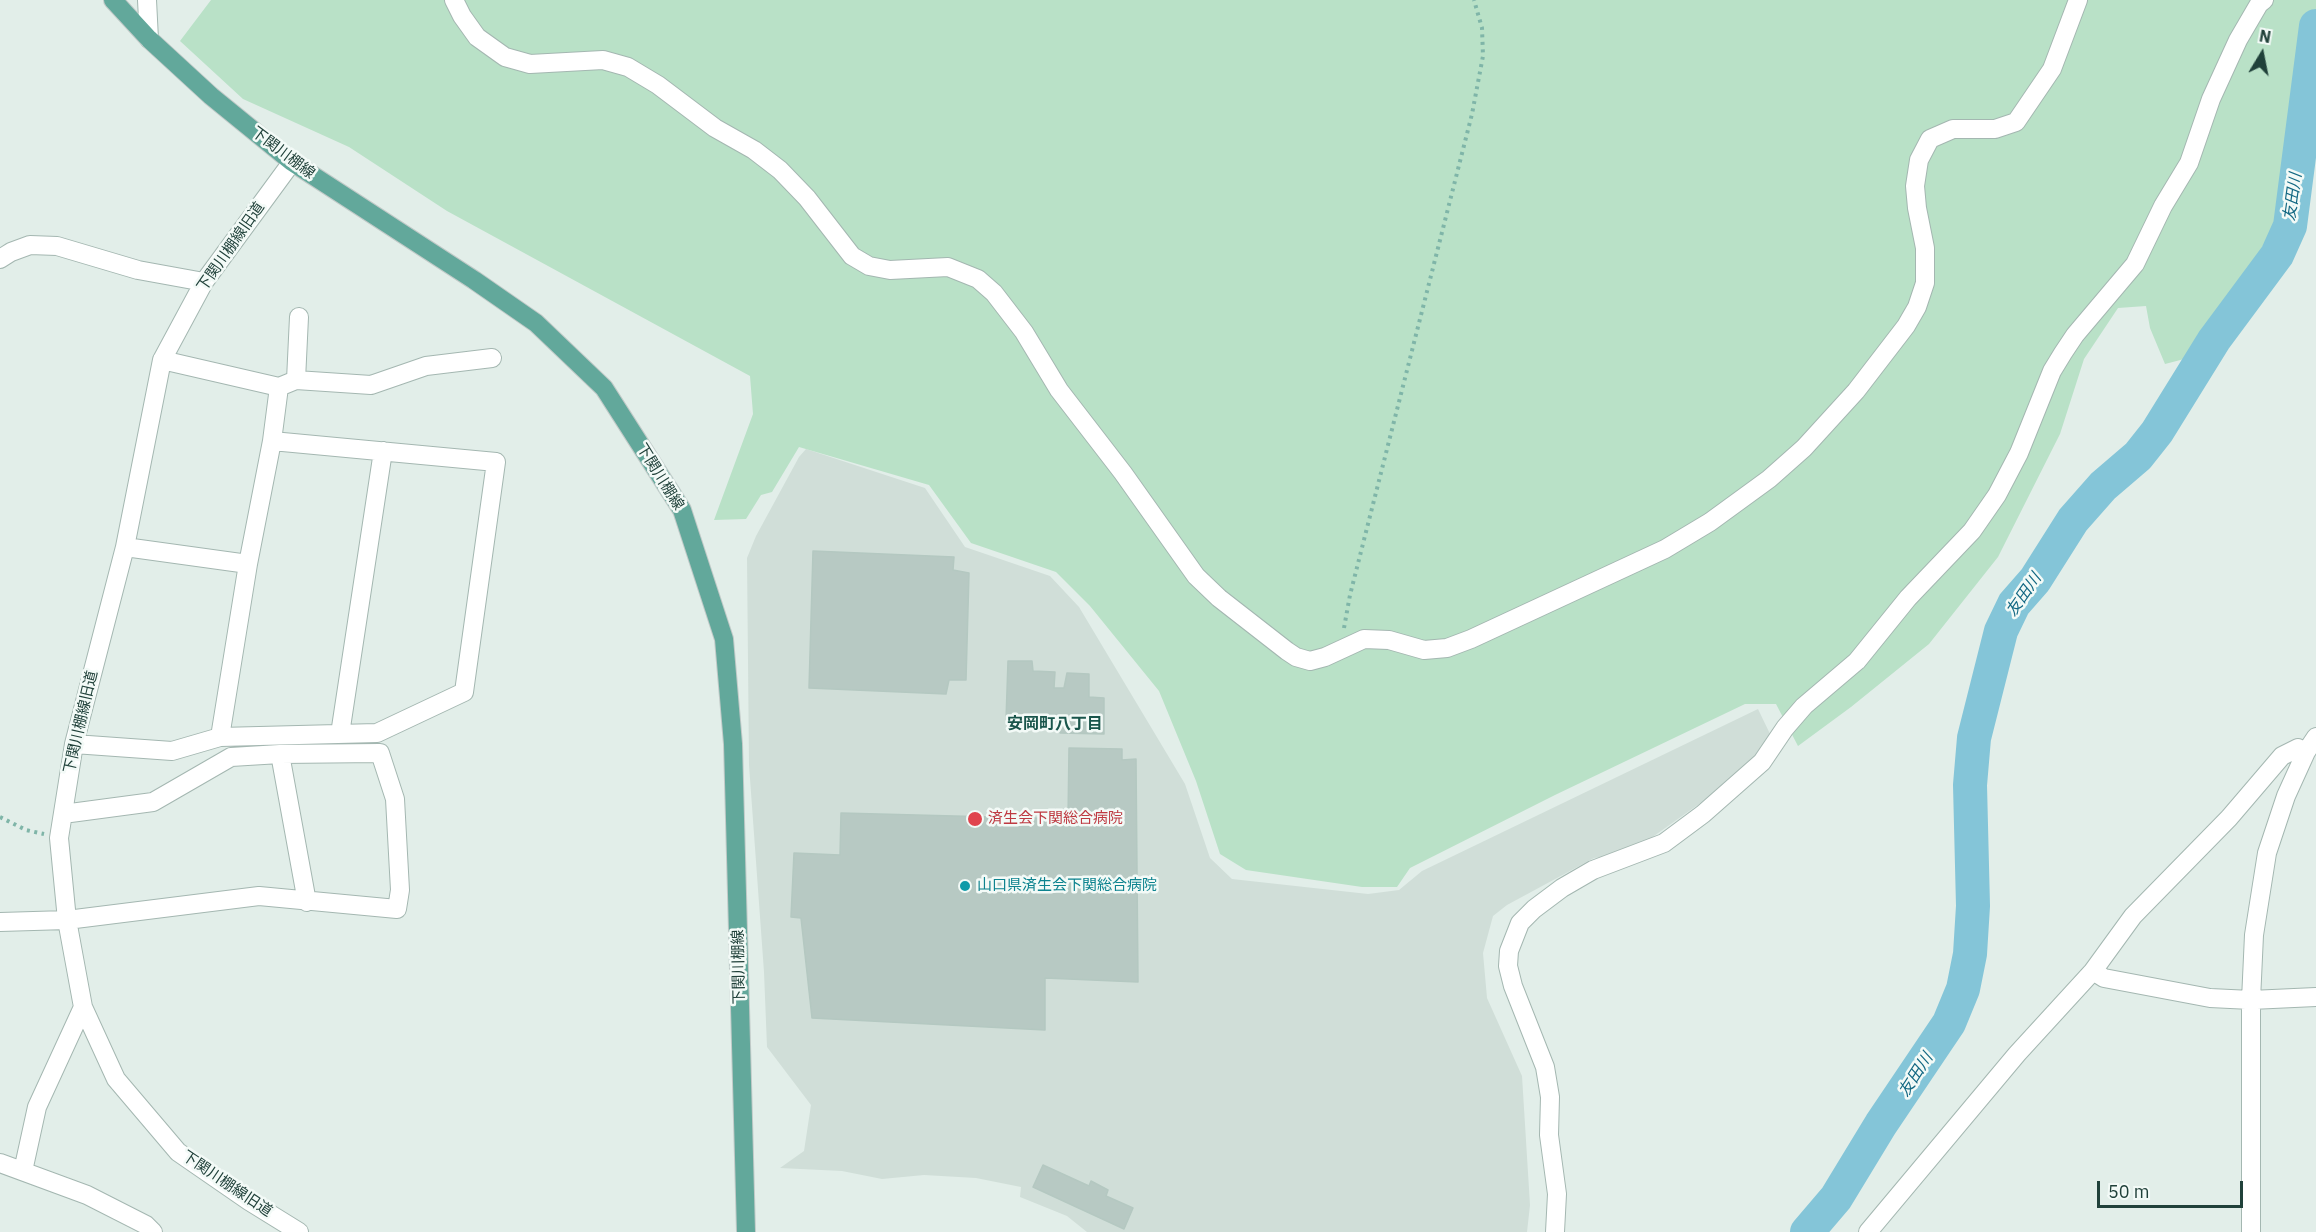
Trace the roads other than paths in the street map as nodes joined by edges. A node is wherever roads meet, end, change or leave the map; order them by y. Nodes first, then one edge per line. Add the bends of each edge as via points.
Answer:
1 (113, 0) edge
2 (147, 0) edge
3 (454, 0) edge
4 (2078, 0) edge
5 (2264, 0) edge
6 (149, 39) junction
7 (292, 162) junction
8 (0, 259) edge
9 (204, 282) junction
10 (299, 317) dead end
11 (492, 357) dead end
12 (162, 360) junction
13 (288, 383) junction
14 (272, 441) junction
15 (383, 451) junction
16 (125, 548) junction
17 (248, 564) junction
18 (340, 734) junction
19 (220, 737) junction
20 (74, 744) junction
21 (2311, 745) edge
22 (280, 753) junction
23 (63, 814) junction
24 (307, 902) junction
25 (66, 920) junction
26 (0, 922) edge
27 (2093, 970) junction
28 (2316, 997) edge
29 (2251, 1000) junction
30 (83, 1007) junction
31 (0, 1163) edge
32 (23, 1170) junction
33 (153, 1232) edge
34 (299, 1232) edge
35 (746, 1232) edge
36 (1555, 1232) edge
37 (1868, 1232) edge
38 (2251, 1232) edge

1 - 6 main road, 下関川棚線
2 - 6 street
3 - 4 street via 477,37 506,57 530,64 603,60 628,67 658,85 780,170 852,256 869,266 890,270 948,267 978,279 1024,332 1059,390 1196,576 1296,657 1310,661 1364,639 1389,640 1424,650 1447,648 1470,639 1665,549 1769,479 1804,448 1856,391 1917,307 1925,283 1925,248 1915,186 1919,160 1930,139 1953,129 1995,129 2016,122 2052,69
5 - 36 street via 2238,40 2211,99 2189,163 2135,264 2063,352 2019,453 1972,531 1908,598 1857,662 1804,706 1762,762 1703,814 1664,843 1593,870 1562,888 1520,923 1509,951 1508,966 1545,1067 1557,1194
6 - 7 main road, 下関川棚線
7 - 9 street, 下関川棚線旧道
7 - 35 main road, 下関川棚線 via 536,324 604,388 682,510 725,650 733,744
8 - 9 street via 30,245 57,246 138,270
9 - 12 street, 下関川棚線旧道
10 - 13 street
11 - 13 street via 426,366 371,385
12 - 13 street
12 - 16 street, 下関川棚線旧道
13 - 14 street
14 - 15 street
14 - 17 street
15 - 18 street
15 - 18 street via 496,462 464,692 377,734
16 - 17 street
16 - 20 street, 下関川棚線旧道
17 - 19 street
18 - 19 street
19 - 20 street via 172,751
20 - 23 street, 下関川棚線旧道
21 - 27 street via 2282,756 2229,818 2133,916
21 - 29 street via 2286,796 2267,854 2254,935
22 - 23 street via 231,757 153,802
22 - 24 street
22 - 24 street via 380,753 395,799 400,890 397,909
23 - 25 street, 下関川棚線旧道 via 59,838
24 - 25 street via 259,896
25 - 26 street
25 - 30 street, 下関川棚線旧道
27 - 29 street via 2104,978 2210,998
27 - 37 street
28 - 29 street
29 - 38 street
30 - 32 street via 37,1107
30 - 34 street, 下関川棚線旧道 via 116,1079 178,1152
31 - 32 street
32 - 33 street via 87,1195

